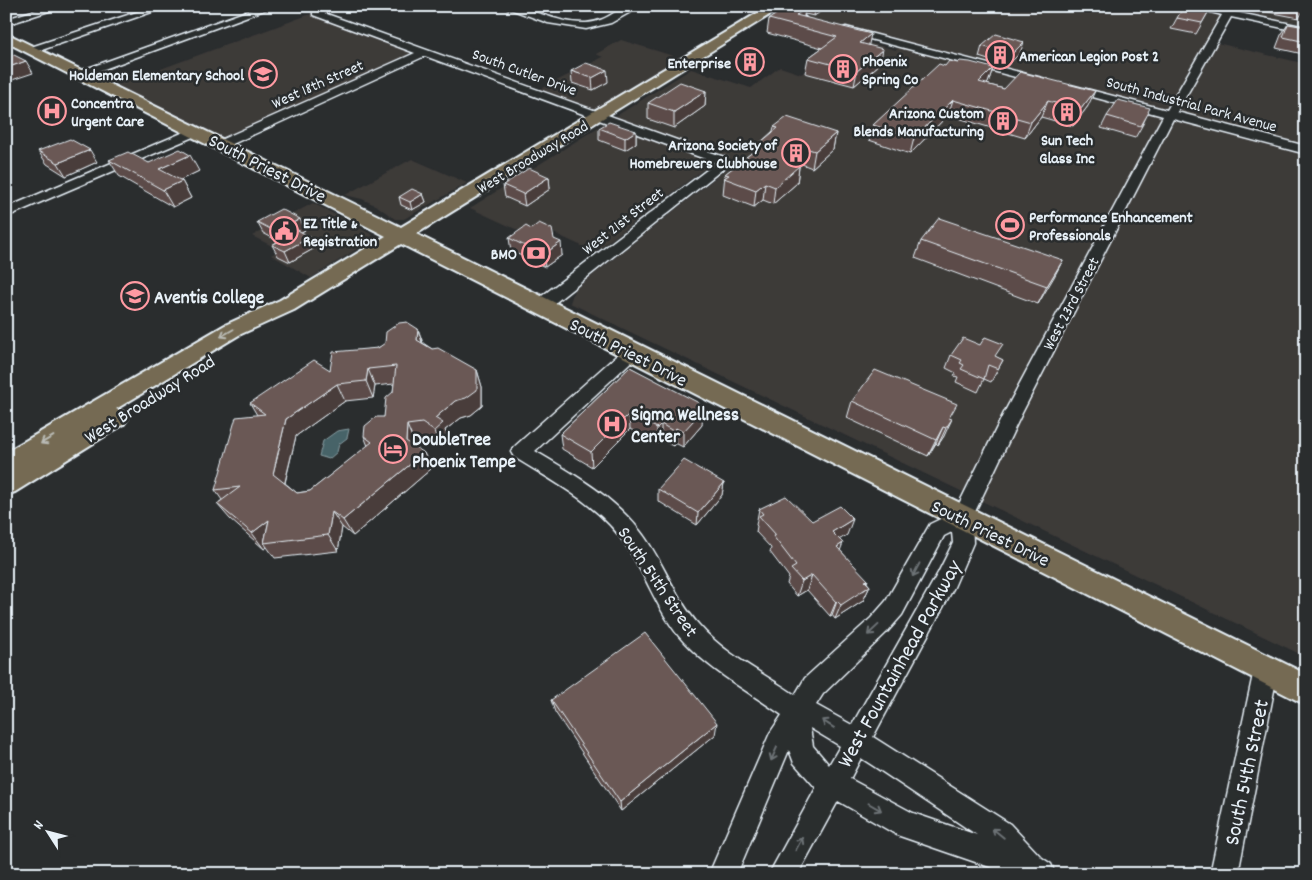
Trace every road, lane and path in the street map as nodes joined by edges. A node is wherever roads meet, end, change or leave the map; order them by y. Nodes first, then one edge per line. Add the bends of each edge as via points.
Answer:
1 (60, 6) edge
2 (166, 6) edge
3 (272, 6) edge
4 (328, 6) edge
5 (506, 6) edge
6 (637, 6) edge
7 (747, 6) edge
8 (1191, 6) edge
9 (773, 9) edge
10 (1228, 14) junction
11 (6, 22) edge
12 (811, 24) edge
13 (1306, 30) edge
14 (838, 31) edge
15 (6, 37) edge
16 (32, 50) junction
17 (425, 52) junction
18 (81, 74) junction
19 (600, 115) junction
20 (1168, 117) junction
21 (196, 131) junction
22 (222, 144) junction
23 (1306, 150) edge
24 (1306, 156) edge
25 (724, 161) joint
26 (6, 213) edge
27 (401, 235) junction
28 (287, 305) junction
29 (540, 306) junction
30 (631, 352) junction
31 (6, 464) edge
32 (6, 485) edge
33 (962, 518) junction
34 (1266, 670) junction
35 (1306, 690) edge
36 (797, 711) junction
37 (856, 742) junction
38 (832, 784) junction
39 (728, 867) edge
40 (1036, 871) edge
41 (784, 874) edge
42 (1224, 874) edge

1 - 11 street
2 - 16 street
3 - 18 street
4 - 17 street, South Cutler Drive via 316,12
5 - 6 street via 587,27
7 - 9 street
8 - 10 street
9 - 12 street via 776,17
9 - 19 main road, West Broadway Road
10 - 13 street
10 - 20 street, West 23rd Street
14 - 20 street, South Industrial Park Avenue
15 - 16 main road, South Priest Drive
16 - 18 main road, South Priest Drive
17 - 19 street, South Cutler Drive
17 - 22 street, West 18th Street
18 - 21 main road, South Priest Drive
19 - 25 street, South Cutler Drive
19 - 27 main road, West Broadway Road
20 - 23 street, South Industrial Park Avenue
20 - 24 street, South Industrial Park Avenue
20 - 33 street, West 23rd Street via 1013,413
21 - 22 main road, South Priest Drive
21 - 26 street
22 - 27 main road, South Priest Drive
25 - 29 street, West 21st Street
27 - 28 main road, West Broadway Road
27 - 29 main road, South Priest Drive
28 -> 31 main road, West Broadway Road via 232,330
28 - 32 main road, West Broadway Road via 247,338
29 - 30 main road, South Priest Drive
30 - 33 main road, South Priest Drive
30 - 36 street, South 54th Street via 521,452 610,511 634,539 668,600 691,632 722,660
33 - 34 main road, South Priest Drive
33 -> 36 street, West Fountainhead Parkway via 936,530 894,608 818,680
33 - 37 street, West Fountainhead Parkway via 962,543 946,580
34 - 35 main road, South Priest Drive
34 - 42 street, South 54th Street
37 -> 36 street, South 54th Street via 818,718
36 - 38 street via 798,738 803,754
36 -> 39 street, West Fountainhead Parkway via 779,742
37 - 38 street, West Fountainhead Parkway
40 -> 37 street via 1000,834
38 -> 40 street via 907,825
41 -> 38 street, West Fountainhead Parkway

